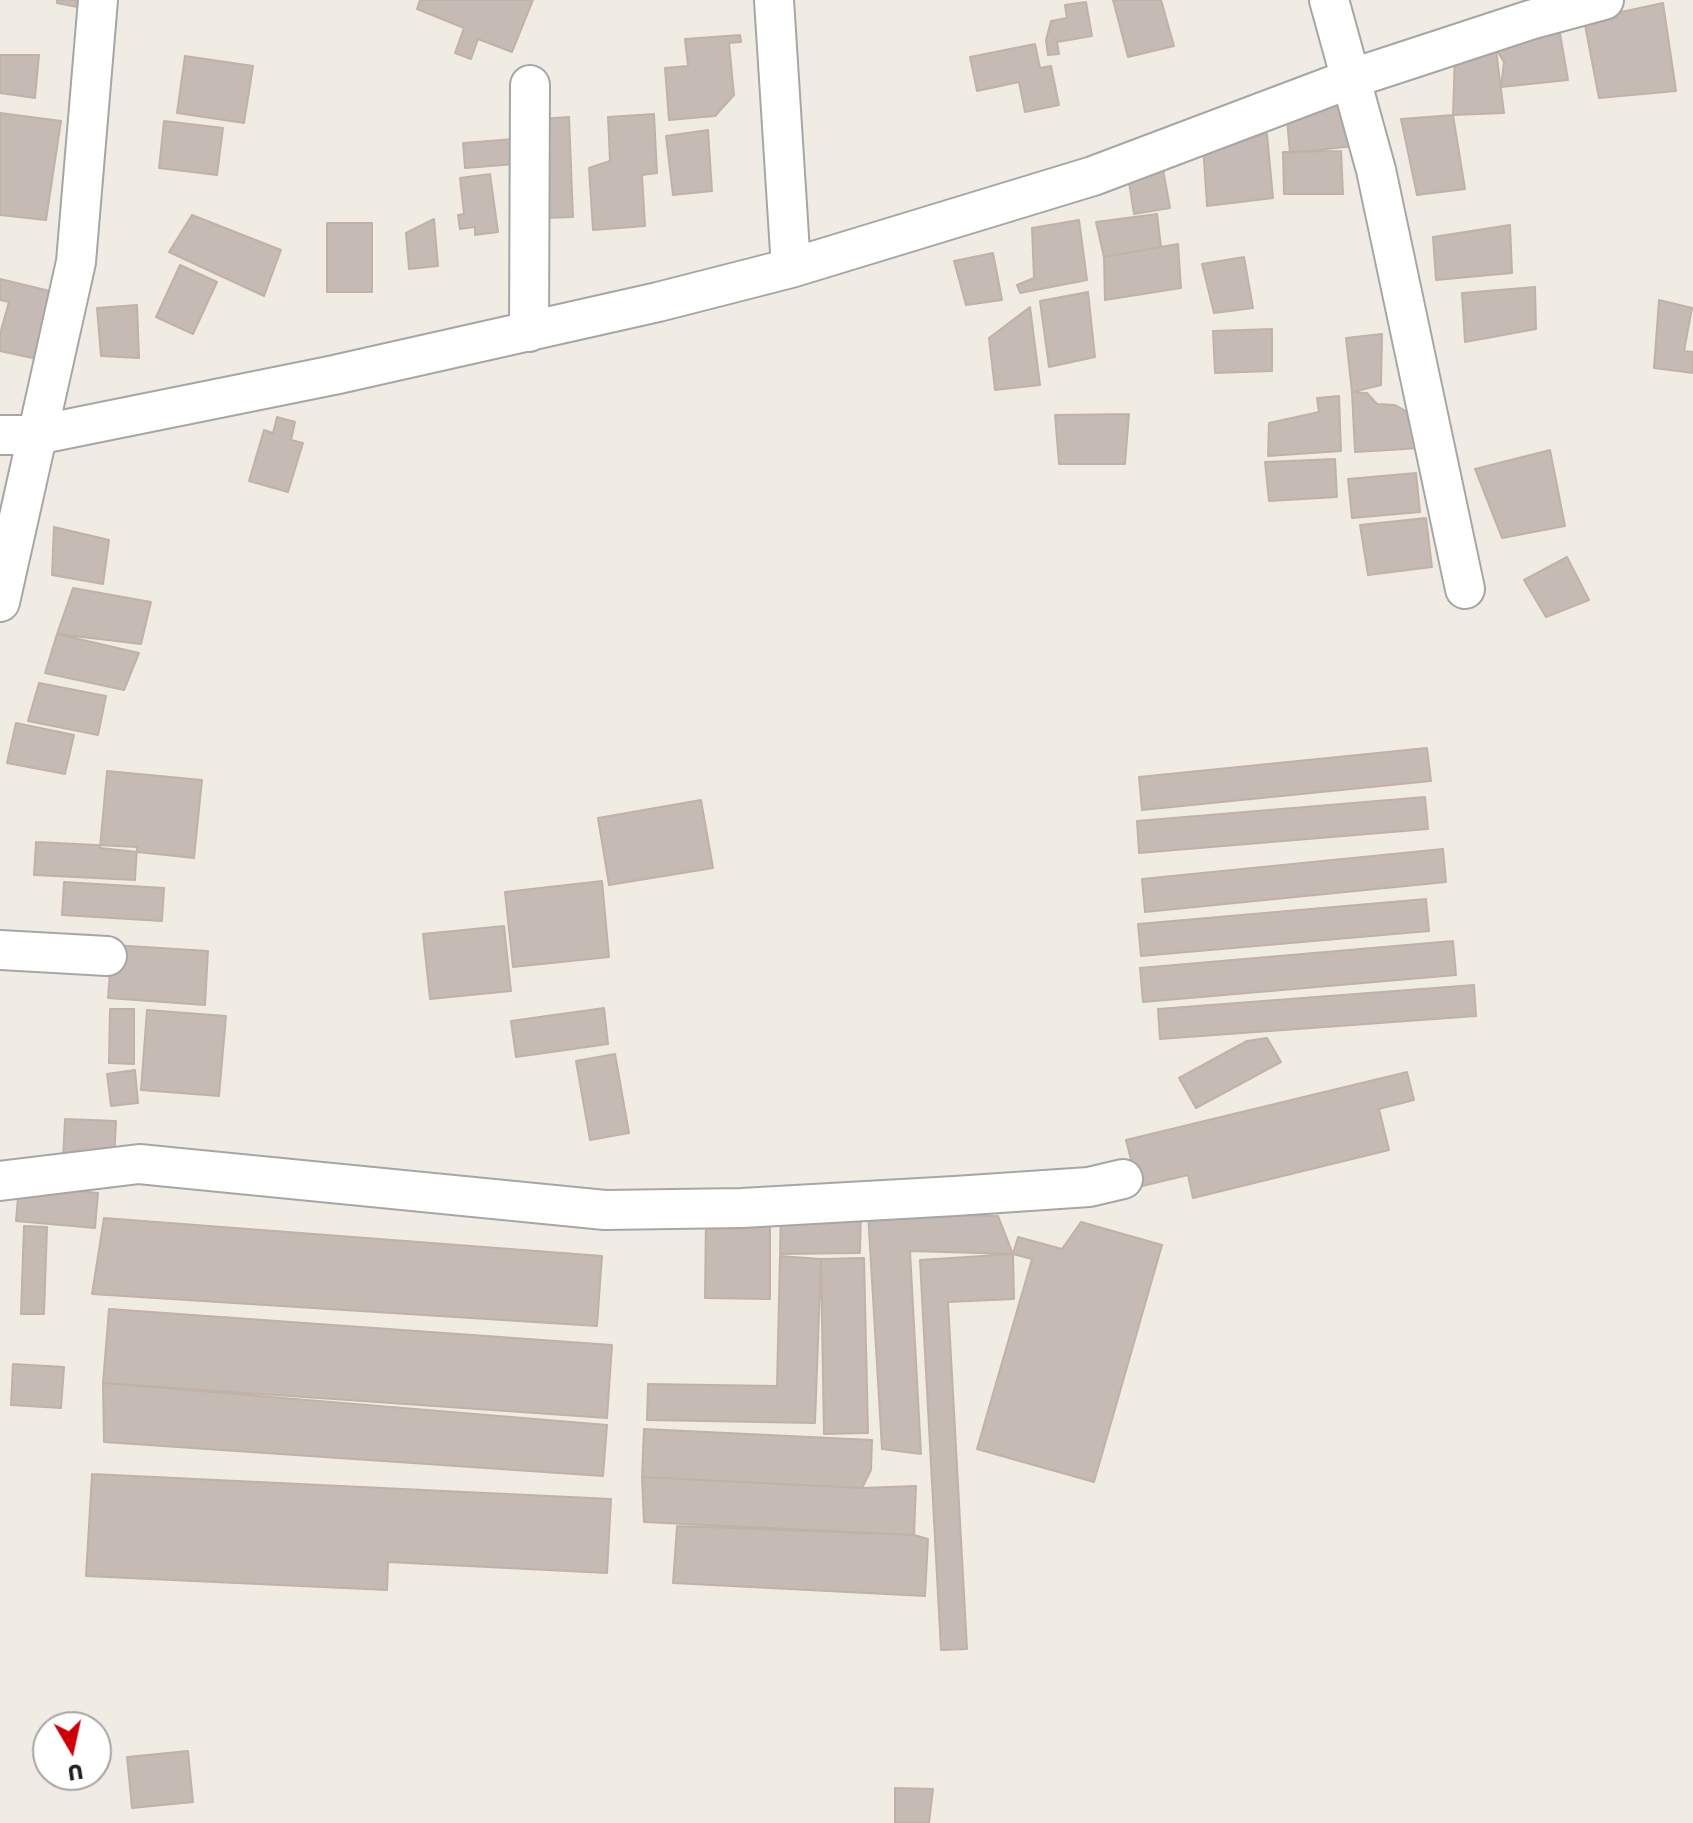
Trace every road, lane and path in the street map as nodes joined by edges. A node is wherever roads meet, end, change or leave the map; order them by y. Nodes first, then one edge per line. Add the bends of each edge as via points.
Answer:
1 (98, 0) edge
2 (774, 0) edge
3 (1329, 0) edge
4 (1604, 0) edge
5 (1350, 79) junction
6 (530, 85) dead end
7 (791, 268) junction
8 (529, 332) junction
9 (0, 435) edge
10 (37, 435) junction
11 (1465, 589) dead end
12 (0, 602) edge
13 (0, 950) edge
14 (107, 956) dead end
15 (1123, 1179) dead end
16 (0, 1181) edge

1 - 10 street via 76,262
2 - 7 street
3 - 5 street
4 - 5 street
5 - 7 street via 1093,176
5 - 11 street via 1376,170
6 - 8 street
7 - 8 street
8 - 10 street
9 - 10 street
10 - 12 street
13 - 14 street
15 - 16 street via 1089,1187 955,1196 605,1210 139,1164

